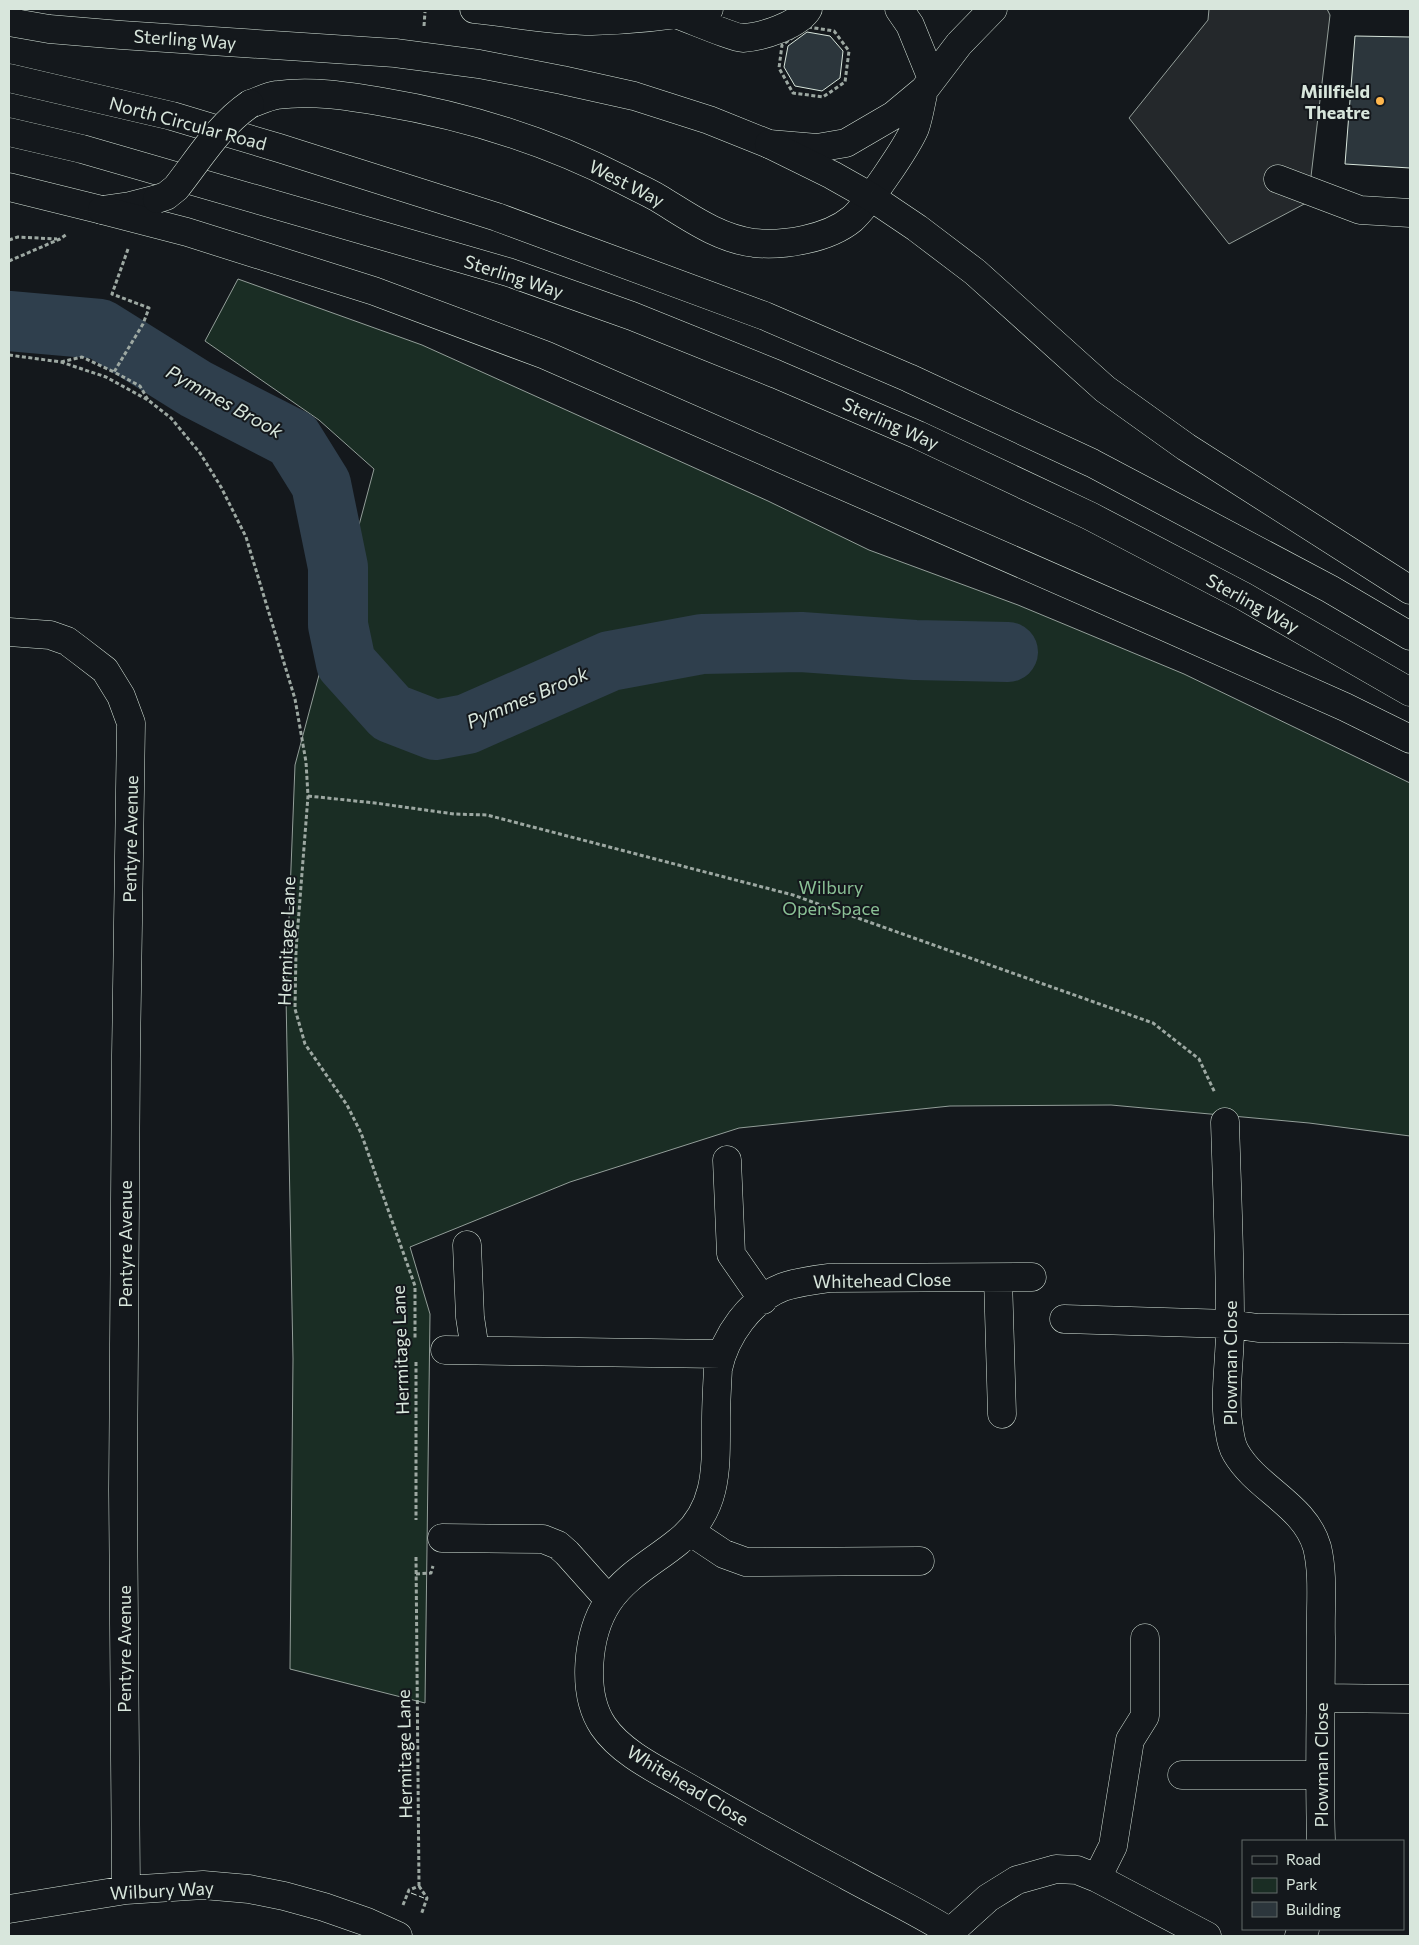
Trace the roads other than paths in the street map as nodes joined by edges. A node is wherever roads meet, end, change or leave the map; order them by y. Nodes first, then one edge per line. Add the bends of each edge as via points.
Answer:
1 (474, 9) edge
2 (709, 9) edge
3 (808, 9) edge
4 (900, 9) edge
5 (993, 9) edge
6 (677, 15) junction
7 (9, 22) edge
8 (9, 78) edge
9 (928, 85) junction
10 (9, 132) edge
11 (770, 144) junction
12 (1278, 179) dead end
13 (9, 187) edge
14 (870, 197) junction
15 (102, 210) junction
16 (1410, 213) edge
17 (1410, 590) edge
18 (9, 632) edge
19 (1410, 636) edge
20 (1410, 692) edge
21 (1410, 739) edge
22 (1221, 1110) road end
23 (727, 1160) dead end
24 (467, 1245) dead end
25 (1032, 1277) dead end
26 (998, 1278) junction
27 (763, 1300) junction
28 (1064, 1319) dead end
29 (1230, 1324) junction
30 (1410, 1329) edge
31 (445, 1350) dead end
32 (475, 1350) junction
33 (721, 1354) junction
34 (1002, 1414) dead end
35 (691, 1532) junction
36 (442, 1538) dead end
37 (920, 1562) dead end
38 (609, 1600) junction
39 (1145, 1638) dead end
40 (1321, 1698) junction
41 (1410, 1699) edge
42 (1182, 1775) dead end
43 (1319, 1775) junction
44 (1321, 1840) edge
45 (1096, 1878) junction
46 (126, 1890) junction
47 (9, 1909) edge
48 (409, 1928) edge
49 (948, 1934) edge
50 (1207, 1936) edge

1 - 6 main road via 591,21
2 - 6 main road
3 - 6 main road via 804,16 783,29 742,38
4 - 9 main road via 910,25
5 - 9 main road, West Way via 959,44
7 - 11 main road, Sterling Way via 121,35 395,53 479,64 634,96
8 - 19 main road, North Circular Road via 172,116 279,148 497,217 765,316 1092,463 1330,589
9 - 11 main road, West Way via 894,115 846,143 817,148
9 - 14 main road, West Way via 915,129
10 - 20 main road, Sterling Way via 82,149 508,272 632,316 918,435 1090,516 1243,596
11 - 14 main road
12 - 16 main road via 1360,210
13 - 15 main road
14 - 15 main road, West Way, bridge via 852,219 822,236 754,243 720,235 600,168 489,125 355,97 308,94 275,95 250,104 226,124 176,188 166,196
14 - 17 main road via 974,272 1105,389 1186,447
15 - 21 main road via 187,232 374,291 545,355 1179,633
18 - 46 main road, Pentyre Avenue via 50,635 67,641 104,670 121,696 132,723 123,1489
22 - 29 main road, Plowman Close
23 - 27 main road via 731,1254
24 - 32 main road
25 - 26 main road, Whitehead Close
26 - 27 main road, Whitehead Close via 829,1278 799,1282 781,1288
26 - 34 main road
27 - 33 main road, Whitehead Close via 734,1330
28 - 29 main road
29 - 30 main road via 1272,1328
29 - 40 main road, Plowman Close via 1228,1427 1236,1453 1255,1476 1290,1506 1310,1531 1316,1547 1320,1572
31 - 32 main road
32 - 33 main road
33 - 35 main road, Whitehead Close via 714,1481 708,1505
35 - 37 main road via 724,1554 746,1562
35 - 38 main road, Whitehead Close via 626,1579
36 - 38 main road via 543,1539 567,1553
38 - 49 main road, Whitehead Close via 593,1637 589,1671 592,1701 603,1726 628,1752
39 - 45 main road via 1145,1716 1130,1740 1113,1846
40 - 41 main road
40 - 43 main road, Plowman Close
42 - 43 main road
43 - 44 main road, Plowman Close
45 - 49 main road via 1077,1870 1056,1869 1017,1880 988,1898
45 - 50 main road
46 - 47 main road, Wilbury Way
46 - 48 main road, Wilbury Way via 203,1885 249,1889 324,1907 367,1922

